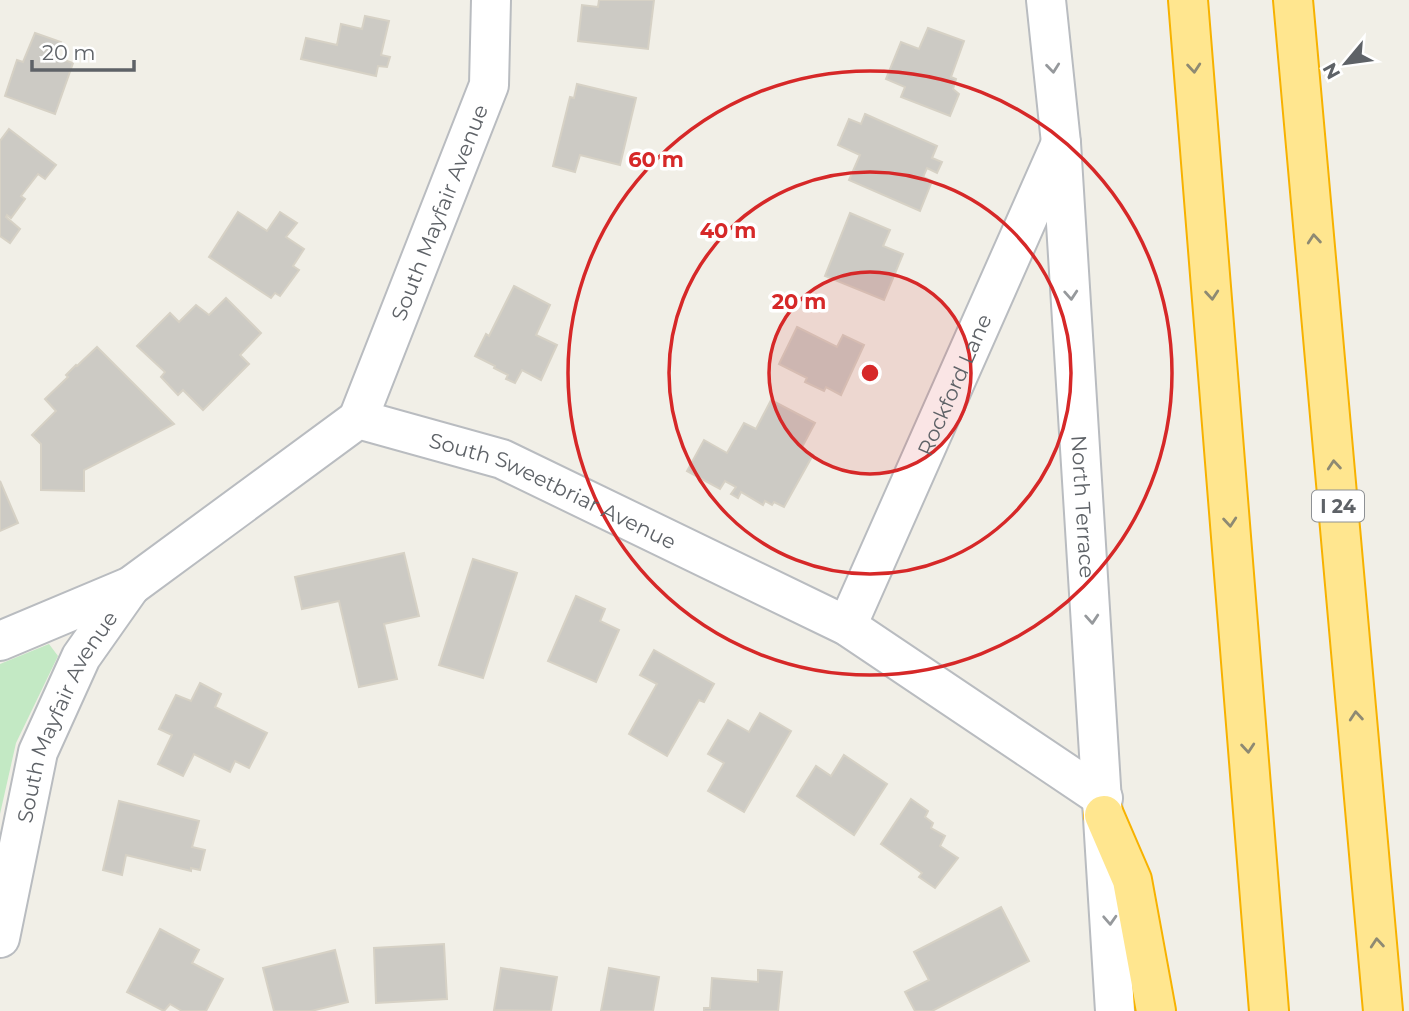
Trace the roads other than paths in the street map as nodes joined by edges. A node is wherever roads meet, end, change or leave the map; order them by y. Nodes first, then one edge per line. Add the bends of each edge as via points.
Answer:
1 (491, 0) edge
2 (1046, 0) edge
3 (1188, 0) edge
4 (1293, 0) edge
5 (1061, 143) junction
6 (358, 419) junction
7 (131, 586) junction
8 (847, 626) junction
9 (0, 641) edge
10 (1103, 807) junction
11 (0, 938) edge
12 (1115, 1011) edge
13 (1156, 1011) edge
14 (1269, 1011) edge
15 (1383, 1011) edge

1 - 6 street, South Mayfair Avenue via 489,85
2 -> 5 street, North Terrace
3 -> 14 highway
15 -> 4 highway, I 24
5 - 8 street, Rockford Lane
5 -> 10 street, North Terrace
6 - 7 street
6 - 8 street, South Sweetbriar Avenue via 502,459
7 - 9 street
7 - 11 street, South Mayfair Avenue via 81,657 38,752
8 - 10 street, South Sweetbriar Avenue
10 -> 12 street, North Terrace
10 - 13 highway via 1132,880

